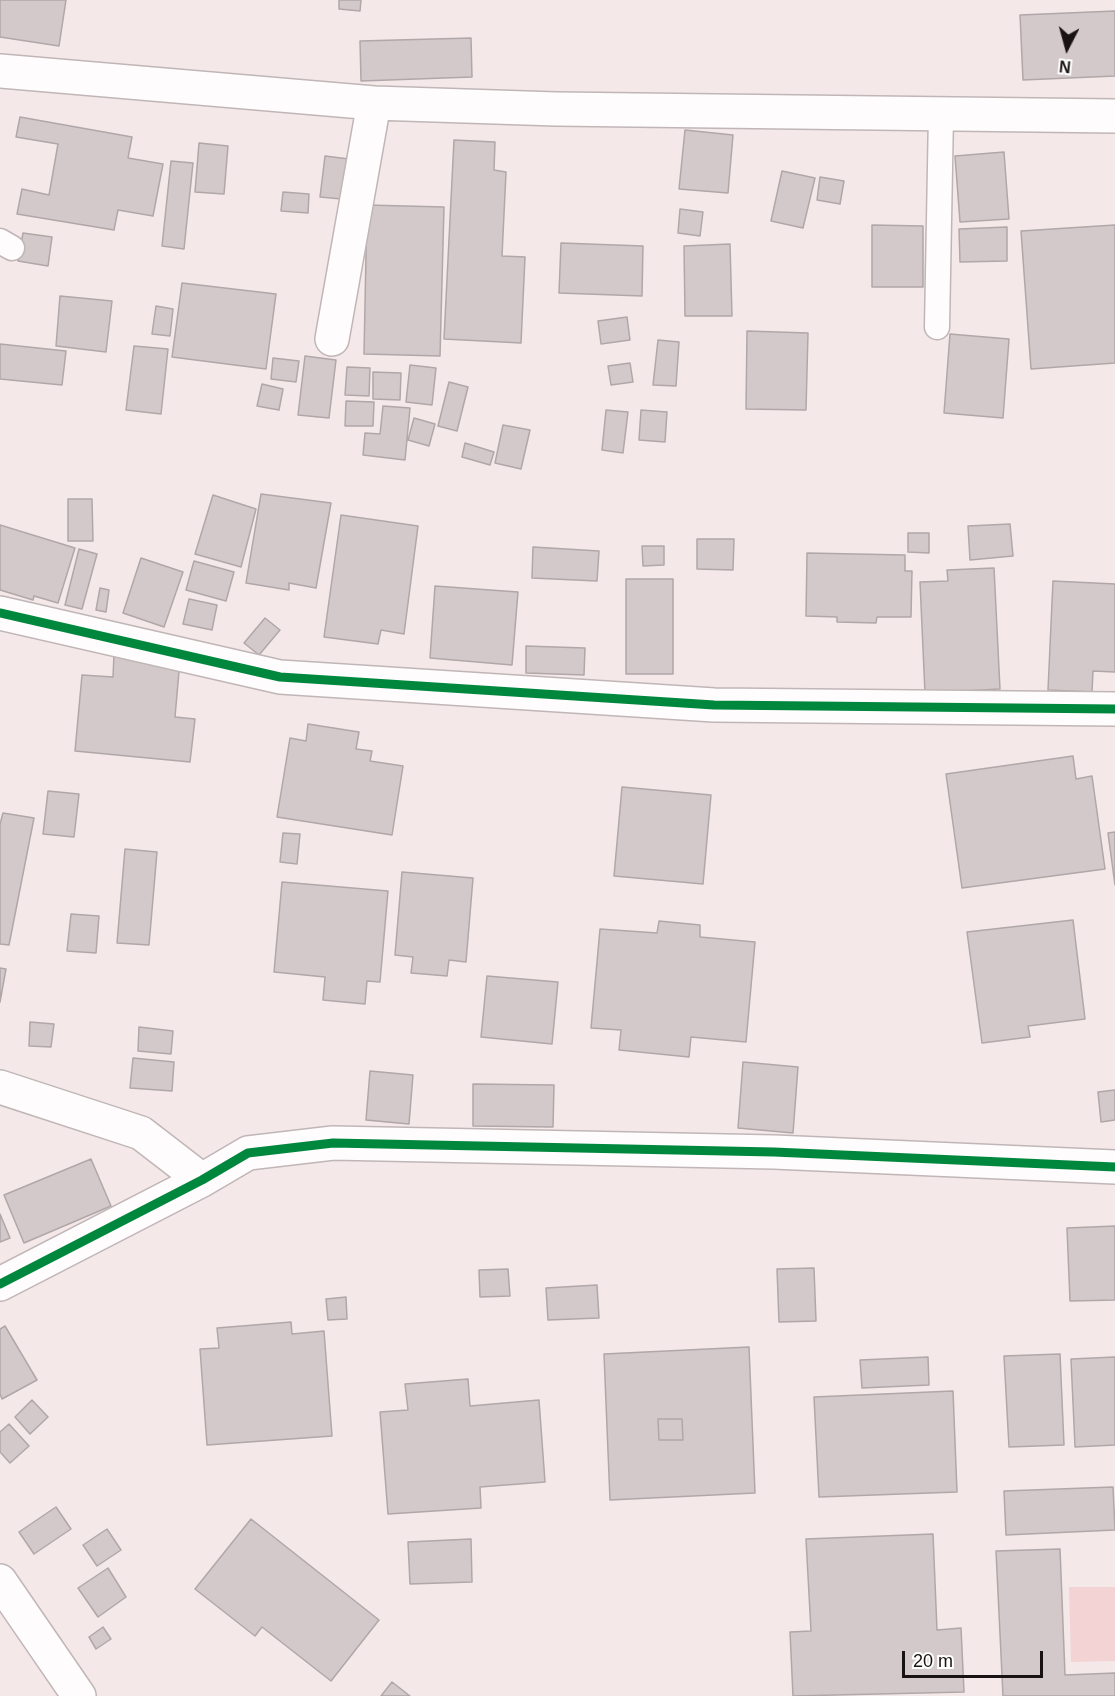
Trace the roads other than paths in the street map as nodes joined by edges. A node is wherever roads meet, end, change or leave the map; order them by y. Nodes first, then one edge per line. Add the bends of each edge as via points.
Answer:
1 (0, 71) edge
2 (374, 103) junction
3 (941, 114) junction
4 (1115, 116) edge
5 (937, 327) dead end
6 (332, 339) dead end
7 (0, 613) edge
8 (1115, 710) edge
9 (0, 1087) edge
10 (1115, 1167) edge
11 (202, 1180) junction
12 (0, 1284) edge
13 (0, 1581) edge
14 (79, 1696) edge

1 - 2 street
2 - 3 street
2 - 6 street
3 - 4 street
3 - 5 lane
7 - 8 street via 280,677 714,705
9 - 11 street via 141,1133
10 - 11 street via 774,1152 333,1143 248,1153
11 - 12 street
13 - 14 street

